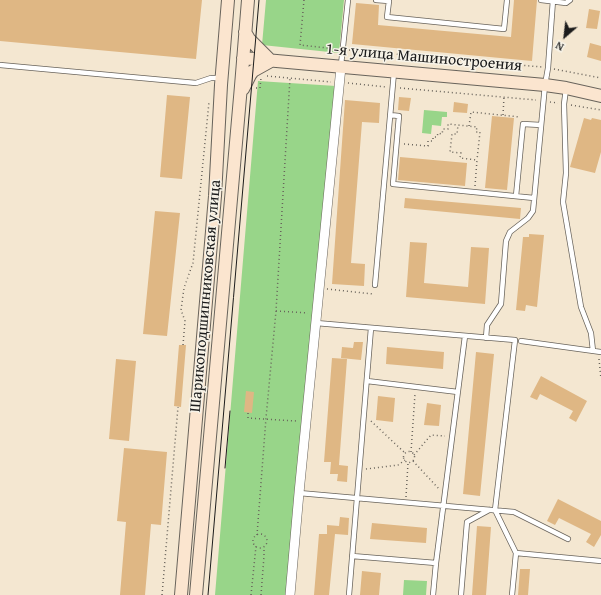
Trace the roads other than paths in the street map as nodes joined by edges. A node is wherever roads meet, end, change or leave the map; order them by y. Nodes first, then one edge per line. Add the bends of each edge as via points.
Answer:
1 (228, 0) edge
2 (248, 0) edge
3 (348, 0) edge
4 (376, 0) edge
5 (507, 0) edge
6 (541, 0) edge
7 (570, 0) edge
8 (553, 1) edge
9 (225, 31) junction
10 (245, 32) junction
11 (243, 58) junction
12 (271, 61) junction
13 (0, 65) edge
14 (341, 67) junction
15 (394, 72) junction
16 (221, 81) junction
17 (545, 85) junction
18 (566, 88) junction
19 (242, 90) junction
20 (601, 96) edge
21 (390, 115) junction
22 (541, 125) junction
23 (516, 196) junction
24 (534, 198) junction
25 (375, 285) dead end
26 (316, 318) junction
27 (371, 328) junction
28 (465, 336) junction
29 (486, 338) junction
30 (521, 341) dead end
31 (593, 351) junction
32 (600, 352) edge
33 (366, 381) junction
34 (458, 392) junction
35 (299, 493) junction
36 (356, 498) junction
37 (443, 506) junction
38 (492, 510) junction
39 (568, 539) dead end
40 (516, 553) junction
41 (352, 556) junction
42 (601, 561) edge
43 (436, 563) junction
44 (181, 595) edge
45 (196, 595) edge
46 (290, 595) edge
47 (349, 595) edge
48 (433, 595) edge
49 (461, 595) edge
50 (512, 595) edge

1 - 9 main road, Шарикоподшипниковская улица
2 - 10 main road, Шарикоподшипниковская улица
3 - 14 lane
4 - 5 lane via 389,1 387,17 504,29
6 - 8 lane
7 - 8 lane via 566,3
8 - 17 lane
9 - 11 main road via 232,46
9 - 16 main road, Шарикоподшипниковская улица
10 - 11 main road, Шарикоподшипниковская улица
10 - 12 main road
11 - 12 main road, 1-я улица Машиностроения
11 - 16 main road via 232,65
11 - 19 main road, Шарикоподшипниковская улица
12 - 14 main road, 1-я улица Машиностроения
12 - 19 main road via 250,74
13 - 16 lane via 196,83 211,78
14 - 15 main road, 1-я улица Машиностроения
14 - 26 street
15 - 17 main road, 1-я улица Машиностроения
15 - 21 lane
16 - 44 main road, Шарикоподшипниковская улица via 214,204
17 - 18 main road, 1-я улица Машиностроения
17 - 22 lane
18 - 20 main road, 1-я улица Машиностроения
18 - 31 lane via 566,173 563,202 581,308 591,333
19 - 45 main road, Шарикоподшипниковская улица
21 - 23 lane via 399,116 393,184 500,192
21 - 25 lane
22 - 23 lane via 523,124
22 - 24 lane
23 - 24 lane
24 - 29 lane via 533,211 510,232 506,241 501,304 488,325
26 - 27 lane
26 - 35 street
27 - 28 lane
27 - 33 lane
28 - 29 lane
28 - 34 lane
29 - 38 lane via 516,340
30 - 31 lane
31 - 32 lane
33 - 34 lane
33 - 36 lane
34 - 37 lane
35 - 36 lane
35 - 46 street
36 - 37 lane
36 - 41 lane
37 - 38 lane
37 - 43 lane
38 - 39 lane via 514,512
38 - 40 lane
38 - 49 lane via 467,522
40 - 42 lane
40 - 50 lane
41 - 43 lane
41 - 47 lane
43 - 48 lane

